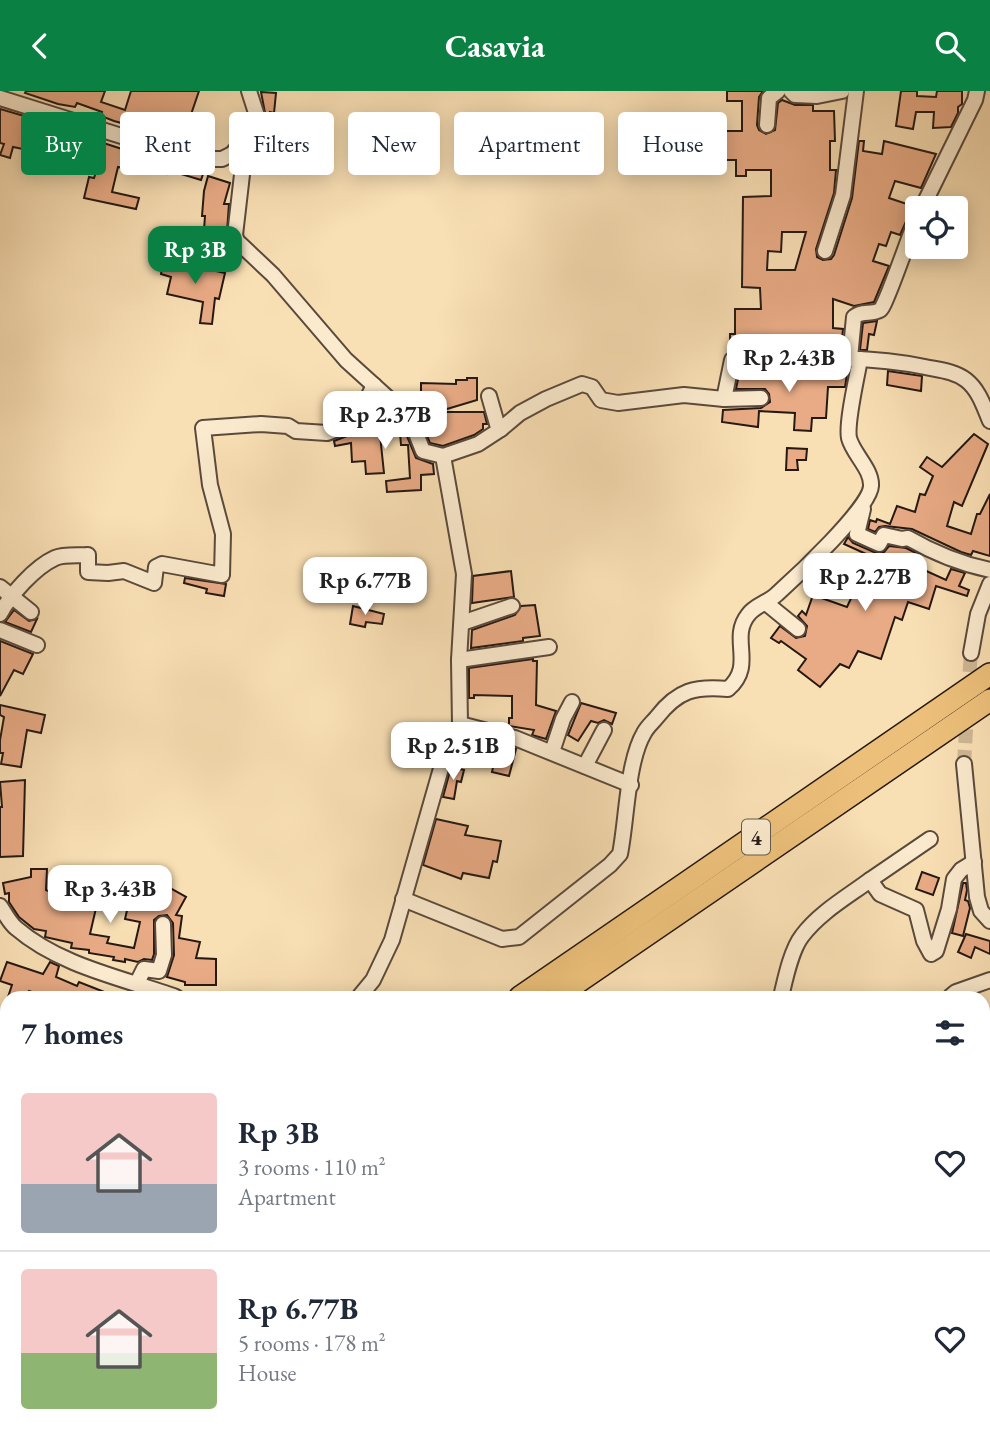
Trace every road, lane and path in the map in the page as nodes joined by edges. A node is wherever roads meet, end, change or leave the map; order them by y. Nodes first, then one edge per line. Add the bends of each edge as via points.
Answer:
1 (250, 91) edge
2 (778, 91) edge
3 (792, 91) edge
4 (842, 91) edge
5 (856, 91) edge
6 (977, 91) edge
7 (0, 98) edge
8 (256, 112) edge
9 (767, 125) dead end
10 (229, 156) edge
11 (242, 175) edge
12 (928, 196) edge
13 (905, 247) edge
14 (825, 251) dead end
15 (855, 358) junction
16 (374, 385) junction
17 (489, 396) dead end
18 (761, 398) dead end
19 (724, 399) junction
20 (990, 421) edge
21 (502, 429) junction
22 (443, 456) junction
23 (862, 503) junction
24 (990, 570) edge
25 (990, 585) edge
26 (6, 592) edge
27 (766, 603) junction
28 (512, 606) dead end
29 (31, 611) dead end
30 (0, 614) edge
31 (462, 623) junction
32 (798, 629) dead end
33 (0, 630) edge
34 (37, 645) dead end
35 (549, 647) dead end
36 (971, 653) tunnel mouth
37 (459, 660) junction
38 (990, 674) edge
39 (990, 700) edge
40 (572, 702) dead end
41 (460, 724) junction
42 (604, 730) dead end
43 (552, 752) junction
44 (964, 764) tunnel mouth
45 (585, 765) junction
46 (631, 785) junction
47 (930, 839) dead end
48 (974, 862) junction
49 (870, 880) junction
50 (403, 899) junction
51 (0, 906) edge
52 (990, 921) edge
53 (163, 924) dead end
54 (5, 925) edge
55 (990, 980) edge
56 (137, 983) junction
57 (159, 991) edge
58 (364, 991) edge
59 (529, 991) edge
60 (564, 991) edge
61 (782, 991) edge
62 (959, 991) edge

1 - 8 street
2 - 9 street via 769,97
3 - 4 street via 817,96
5 - 14 street via 843,195
6 - 12 street
7 - 10 street via 155,147 206,159
11 - 16 street via 237,241
13 - 15 street via 884,306 854,317
15 - 19 street via 732,360
15 - 20 street via 954,373 978,393
15 - 23 street via 849,438 872,484
16 - 22 street via 410,418 423,451
16 - 26 street via 359,417 327,433 261,424 203,428 210,485 223,534 222,575 162,564 156,567 153,583 124,571 89,572 89,555 56,558
17 - 21 street
18 - 19 street
19 - 21 street via 684,395 618,403 601,400 592,387 582,384 520,414
21 - 22 street via 478,444
22 - 31 street via 464,574
23 - 24 street via 857,534 879,544 884,535 908,538
23 - 27 street via 824,548
25 - 36 street via 978,614
26 - 29 street
26 - 30 street
27 - 32 street
27 - 46 street via 746,618 741,632 743,664 734,683 728,689 686,691 667,705 644,734 634,757
28 - 31 street
31 - 37 street
33 - 34 street
35 - 37 street
37 - 41 street
38 - 59 highway, 4
39 - 60 highway, 4
40 - 43 street
41 - 43 street
41 - 50 street via 448,744
42 - 45 street
43 - 45 street
44 - 48 street
45 - 46 street
46 - 50 street via 620,854 519,937 502,939
47 - 49 street
48 - 49 street via 954,879 949,909 936,951 931,954 916,909 880,894
48 - 52 street via 979,904
49 - 61 street via 800,937
50 - 58 street via 392,940
51 - 54 street
53 - 56 street via 159,971 144,969
54 - 56 street via 93,970
55 - 62 street
56 - 57 street

